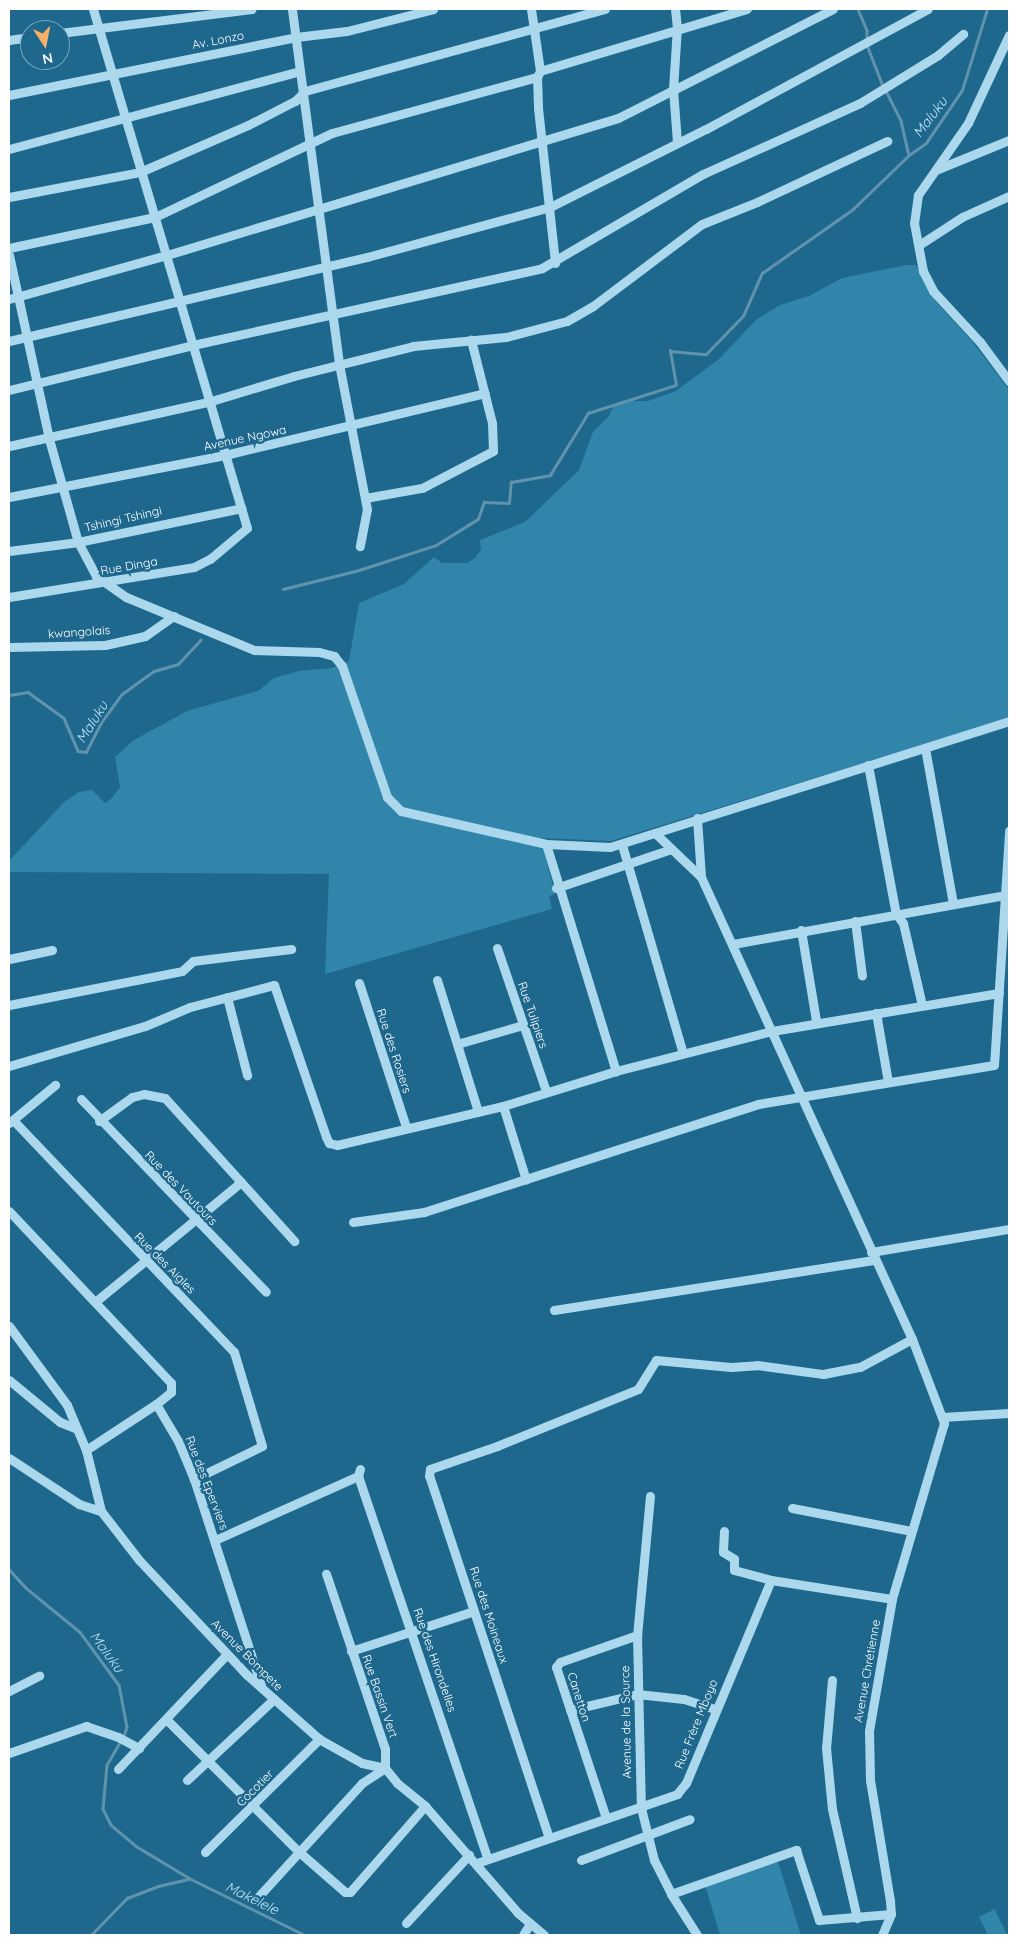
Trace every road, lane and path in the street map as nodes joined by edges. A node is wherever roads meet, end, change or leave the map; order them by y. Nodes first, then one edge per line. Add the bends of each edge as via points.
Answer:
1 (93, 9) edge
2 (252, 9) edge
3 (292, 9) edge
4 (433, 9) edge
5 (532, 9) edge
6 (605, 9) edge
7 (674, 9) edge
8 (747, 9) edge
9 (833, 9) edge
10 (928, 9) edge
11 (98, 28) junction
12 (534, 30) junction
13 (675, 30) junction
14 (70, 32) edge
15 (963, 34) dead end
16 (1009, 36) edge
17 (296, 37) junction
18 (300, 71) junction
19 (112, 74) junction
20 (539, 74) junction
21 (673, 89) junction
22 (305, 91) junction
23 (9, 95) edge
24 (126, 119) junction
25 (542, 138) junction
26 (1009, 140) edge
27 (886, 141) dead end
28 (310, 142) junction
29 (677, 142) junction
30 (9, 149) edge
31 (937, 169) junction
32 (140, 172) junction
33 (1009, 196) edge
34 (9, 197) edge
35 (319, 207) junction
36 (550, 207) junction
37 (155, 217) junction
38 (919, 245) junction
39 (9, 248) edge
40 (9, 255) edge
41 (167, 255) junction
42 (555, 262) junction
43 (327, 266) junction
44 (14, 298) edge
45 (180, 302) junction
46 (332, 315) junction
47 (26, 337) junction
48 (471, 340) junction
49 (9, 341) edge
50 (193, 344) junction
51 (339, 364) junction
52 (1009, 381) edge
53 (36, 384) junction
54 (9, 390) edge
55 (485, 393) junction
56 (208, 402) junction
57 (350, 424) junction
58 (49, 439) junction
59 (9, 446) edge
60 (225, 455) junction
61 (64, 489) junction
62 (9, 498) edge
63 (366, 498) junction
64 (242, 508) junction
65 (78, 542) junction
66 (360, 546) dead end
67 (9, 551) edge
68 (103, 584) junction
69 (9, 596) edge
70 (174, 616) junction
71 (9, 647) edge
72 (1009, 721) edge
73 (925, 748) junction
74 (868, 765) junction
75 (697, 818) junction
76 (1009, 830) edge
77 (655, 833) junction
78 (546, 844) junction
79 (622, 845) junction
80 (671, 849) junction
81 (628, 863) junction
82 (701, 877) junction
83 (556, 888) junction
84 (1005, 896) junction
85 (954, 903) junction
86 (896, 914) junction
87 (854, 921) junction
88 (802, 930) junction
89 (733, 944) junction
90 (497, 948) dead end
91 (291, 949) dead end
92 (52, 950) dead end
93 (9, 959) edge
94 (862, 976) dead end
95 (437, 980) dead end
96 (359, 984) dead end
97 (999, 993) junction
98 (227, 997) junction
99 (9, 1005) edge
100 (922, 1005) junction
101 (876, 1013) junction
102 (816, 1021) junction
103 (523, 1025) junction
104 (772, 1031) junction
105 (457, 1044) junction
106 (683, 1053) junction
107 (9, 1066) edge
108 (616, 1071) junction
109 (247, 1075) dead end
110 (888, 1082) junction
111 (55, 1085) dead end
112 (546, 1091) junction
113 (802, 1095) junction
114 (81, 1099) dead end
115 (503, 1106) junction
116 (478, 1112) junction
117 (99, 1120) junction
118 (11, 1121) edge
119 (406, 1127) junction
120 (526, 1180) junction
121 (241, 1182) junction
122 (9, 1211) edge
123 (193, 1219) junction
124 (353, 1222) dead end
125 (1009, 1229) edge
126 (294, 1241) dead end
127 (873, 1256) junction
128 (144, 1260) junction
129 (266, 1292) dead end
130 (95, 1302) junction
131 (554, 1310) dead end
132 (10, 1332) edge
133 (912, 1339) junction
134 (9, 1380) edge
135 (156, 1404) junction
136 (1009, 1413) edge
137 (942, 1416) junction
138 (77, 1429) junction
139 (86, 1450) junction
140 (9, 1458) edge
141 (194, 1479) junction
142 (650, 1496) dead end
143 (792, 1508) dead end
144 (102, 1512) junction
145 (724, 1531) dead end
146 (911, 1532) junction
147 (215, 1540) junction
148 (326, 1574) dead end
149 (771, 1580) junction
150 (892, 1599) junction
151 (474, 1611) junction
152 (412, 1631) junction
153 (637, 1635) junction
154 (351, 1651) junction
155 (227, 1654) junction
156 (38, 1676) dead end
157 (832, 1680) dead end
158 (261, 1685) junction
159 (9, 1691) edge
160 (637, 1694) junction
161 (274, 1699) junction
162 (715, 1709) junction
163 (570, 1710) junction
164 (167, 1720) junction
165 (319, 1739) junction
166 (139, 1748) junction
167 (9, 1753) edge
168 (209, 1761) junction
169 (385, 1768) junction
170 (118, 1769) dead end
171 (187, 1780) dead end
172 (255, 1806) junction
173 (425, 1806) junction
174 (641, 1808) junction
175 (606, 1818) junction
176 (690, 1819) dead end
177 (646, 1837) junction
178 (549, 1838) junction
179 (298, 1851) junction
180 (206, 1852) dead end
181 (468, 1855) junction
182 (488, 1859) junction
183 (581, 1860) dead end
184 (477, 1863) junction
185 (671, 1894) junction
186 (258, 1897) dead end
187 (890, 1914) junction
188 (857, 1918) junction
189 (406, 1922) dead end
190 (530, 1924) junction
191 (523, 1935) edge
192 (544, 1935) edge
193 (698, 1935) edge
194 (882, 1935) edge

1 - 11 street
2 - 11 street
3 - 17 street
4 - 17 street, Av. Lonzo via 347,31
5 - 12 street
6 - 12 street
7 - 13 street
8 - 13 street
9 - 21 street
10 - 29 street
11 - 14 street
11 - 19 street
12 - 20 street
12 - 22 street
13 - 20 street
13 - 21 street
15 - 42 street via 938,56 860,102 703,174
16 - 31 street via 968,123
17 - 18 street
17 - 19 street, Av. Lonzo
18 - 22 street
18 - 24 street
19 - 23 street, Av. Lonzo
19 - 24 street
20 - 25 street
20 - 28 street
21 - 25 street via 618,118
21 - 29 street
22 - 28 street
22 - 32 street via 295,101 248,125
24 - 30 street
24 - 32 street
25 - 35 street
25 - 36 street
26 - 31 street
27 - 48 street via 757,202 702,224 593,306 568,321 506,337
28 - 35 street
28 - 37 street
29 - 36 street
31 - 38 street via 918,195 914,209
32 - 34 street
32 - 37 street
33 - 38 street via 962,216
35 - 41 street
35 - 43 street
36 - 42 street
36 - 43 street
37 - 39 street
37 - 41 street
38 - 52 street via 923,270 933,291 980,342
40 - 44 street
41 - 44 street
41 - 45 street
42 - 46 street via 542,268
43 - 45 street
43 - 46 street
44 - 47 street
45 - 47 street
45 - 50 street
46 - 50 street
46 - 51 street
47 - 49 street
47 - 53 street
48 - 51 street via 413,346
48 - 55 street
50 - 53 street
50 - 56 street
51 - 56 street
51 - 57 street
53 - 54 street
53 - 58 street
55 - 57 street, Avenue Ngowa
55 - 63 street via 495,446 490,455 422,488
56 - 58 street
56 - 60 street
57 - 60 street, Avenue Ngowa
57 - 63 street
58 - 59 street
58 - 61 street
60 - 61 street, Avenue Ngowa
60 - 64 street
61 - 62 street, Avenue Ngowa
61 - 65 street
63 - 66 street via 367,523
64 - 65 street, Tshingi Tshingi
64 - 68 street, Rue Dinga via 247,523 243,533 200,565
65 - 67 street, Tshingi Tshingi
65 - 68 street
68 - 69 street, Rue Dinga
68 - 70 street
70 - 71 street, kwangolais via 150,634 104,645
70 - 78 street via 261,652 325,653 338,659 387,798 395,808
72 - 73 street
73 - 74 street
73 - 85 street
74 - 75 street
74 - 86 street
75 - 77 street
75 - 82 street
76 - 84 street
77 - 79 street
77 - 80 street
78 - 79 street via 586,849
78 - 83 street
79 - 81 street
80 - 81 street
80 - 82 street
81 - 83 street
81 - 106 street
82 - 89 street
83 - 108 street
84 - 85 street
84 - 97 street
85 - 86 street
86 - 87 street
86 - 100 street via 903,923
87 - 88 street
87 - 94 street
88 - 89 street
88 - 102 street
89 - 104 street
90 - 103 street, Rue Tulipiers
91 - 99 street via 193,962 182,972
92 - 93 street
95 - 105 street
96 - 119 street, Rue des Rosiers
97 - 100 street
97 - 110 street via 994,1065
98 - 107 street via 146,1026
98 - 109 street
98 - 119 street via 270,984 277,987 329,1143 337,1145 377,1138
100 - 101 street
101 - 102 street
101 - 110 street
102 - 104 street
103 - 105 street
103 - 112 street, Rue Tulipiers
104 - 106 street
104 - 113 street
105 - 116 street
106 - 108 street
108 - 112 street
110 - 113 street
111 - 118 street
112 - 115 street
113 - 120 street via 753,1106
113 - 127 street
114 - 117 street, Rue des Vautours
115 - 116 street
115 - 120 street
116 - 119 street
117 - 121 street via 132,1097 144,1094 165,1098
117 - 123 street, Rue des Vautours
118 - 128 street, Rue des Aigles
120 - 124 street via 424,1212
121 - 123 street
121 - 126 street
122 - 130 street
123 - 128 street
123 - 129 street, Rue des Vautours
125 - 127 street
127 - 131 street
127 - 133 street
128 - 130 street
128 - 141 street, Rue des Aigles via 234,1352 262,1444 259,1450
130 - 135 street via 171,1383 171,1392
132 - 138 street, Avenue Bompete via 66,1405
133 - 137 street
133 - 151 street, Rue des Moineaux via 860,1367 823,1374 757,1365 731,1367 656,1360 638,1389 498,1446 435,1466 429,1472
134 - 138 street via 60,1422
135 - 139 street
135 - 141 street, Rue des Eperviers via 178,1441
136 - 137 street
137 - 146 street, Avenue Chrétienne via 940,1442
138 - 139 street, Avenue Bompete
139 - 144 street, Avenue Bompete
140 - 144 street via 79,1504
141 - 147 street, Rue des Eperviers
142 - 153 street, Avenue de la Source
143 - 146 street
144 - 155 street, Avenue Bompete via 139,1560
145 - 149 street via 722,1552 734,1559 734,1570
146 - 150 street, Avenue Chrétienne
147 - 152 street, Rue des Hirondelles via 359,1472
147 - 158 street, Rue des Eperviers
148 - 154 street, Rue Bassin Vert
149 - 150 street
149 - 162 street, Rue Frère Mboyo
150 - 187 street, Avenue Chrétienne via 869,1742 870,1780
151 - 152 street
151 - 178 street, Rue des Moineaux
152 - 154 street
152 - 182 street, Rue des Hirondelles
153 - 160 street, Avenue de la Source
153 - 163 street, Canetton via 557,1664
154 - 169 street, Rue Bassin Vert via 385,1749
155 - 158 street, Avenue Bompete
155 - 164 street
156 - 159 street
157 - 188 street via 826,1748 832,1809
158 - 161 street, Avenue Bompete
160 - 162 street via 684,1699
160 - 163 street
160 - 174 street, Avenue de la Source
161 - 165 street, Avenue Bompete
161 - 168 street
162 - 174 street, Rue Frère Mboyo via 682,1789
163 - 175 street, Canetton
164 - 166 street
164 - 168 street
165 - 169 street, Avenue Bompete via 362,1763
165 - 172 street, Cocotier
166 - 167 street via 91,1726
166 - 170 street
168 - 171 street
168 - 172 street
169 - 173 street via 397,1783
169 - 179 street via 362,1783
172 - 179 street
172 - 180 street, Cocotier
173 - 179 street via 348,1893
173 - 181 street
174 - 175 street, Rue Frère Mboyo
174 - 177 street, Avenue de la Source
175 - 178 street, Rue Frère Mboyo
176 - 177 street
177 - 183 street
177 - 185 street, Avenue de la Source
178 - 182 street, Rue Frère Mboyo
179 - 186 street
181 - 184 street
181 - 189 street
182 - 184 street, Rue Frère Mboyo
184 - 190 street
185 - 188 street via 796,1850 819,1920
185 - 193 street, Avenue de la Source
187 - 188 street
187 - 194 street, Avenue Chrétienne
190 - 191 street
190 - 192 street

